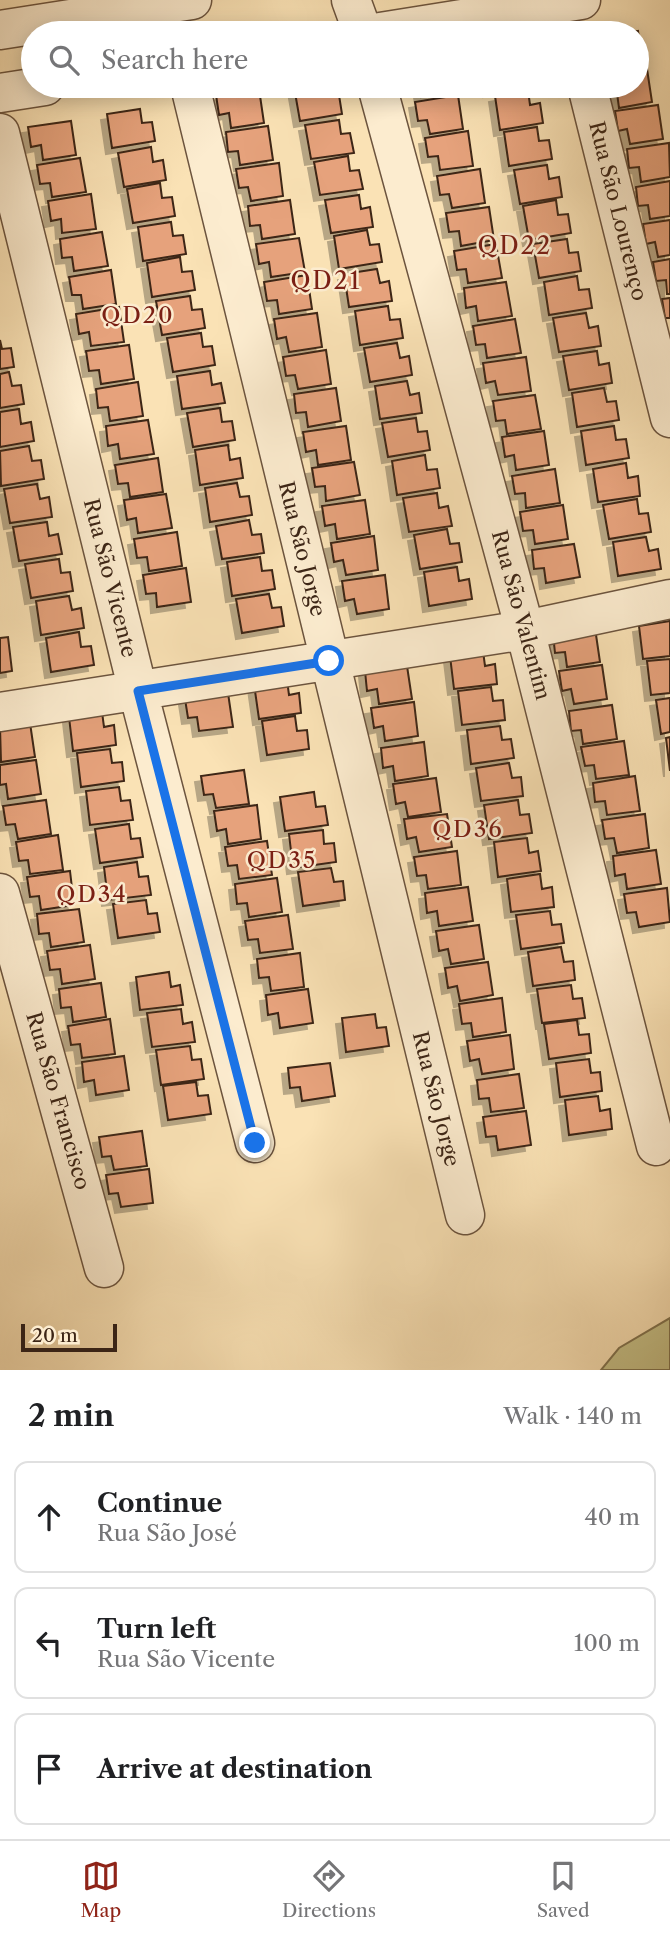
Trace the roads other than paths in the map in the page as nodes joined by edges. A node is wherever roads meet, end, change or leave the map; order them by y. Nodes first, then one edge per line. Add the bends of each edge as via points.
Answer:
1 (192, 0) edge
2 (351, 0) edge
3 (64, 10) edge
4 (573, 12) edge
5 (29, 21) edge
6 (359, 21) edge
7 (488, 21) edge
8 (21, 23) edge
9 (0, 30) edge
10 (21, 90) edge
11 (0, 93) edge
12 (193, 98) edge
13 (380, 98) edge
14 (590, 98) edge
15 (0, 133) edge
16 (670, 418) edge
17 (670, 599) edge
18 (526, 629) junction
19 (329, 661) junction
20 (138, 691) junction
21 (0, 712) edge
22 (0, 893) edge
23 (255, 1143) dead end
24 (656, 1146) dead end
25 (465, 1215) dead end
26 (104, 1268) dead end

1 - 3 street
2 - 6 street
3 - 5 street
4 - 7 street
8 - 9 street
10 - 11 street
12 - 19 street, Rua São Jorge
13 - 18 street, Rua São Valentim
14 - 16 street, Rua São Lourenço
15 - 20 street, Rua São Vicente
17 - 18 street
18 - 19 street
18 - 24 street, Rua São Valentim
19 - 20 street
19 - 25 street, Rua São Jorge
20 - 21 street
20 - 23 street, Rua São Vicente
22 - 26 street, Rua São Francisco

